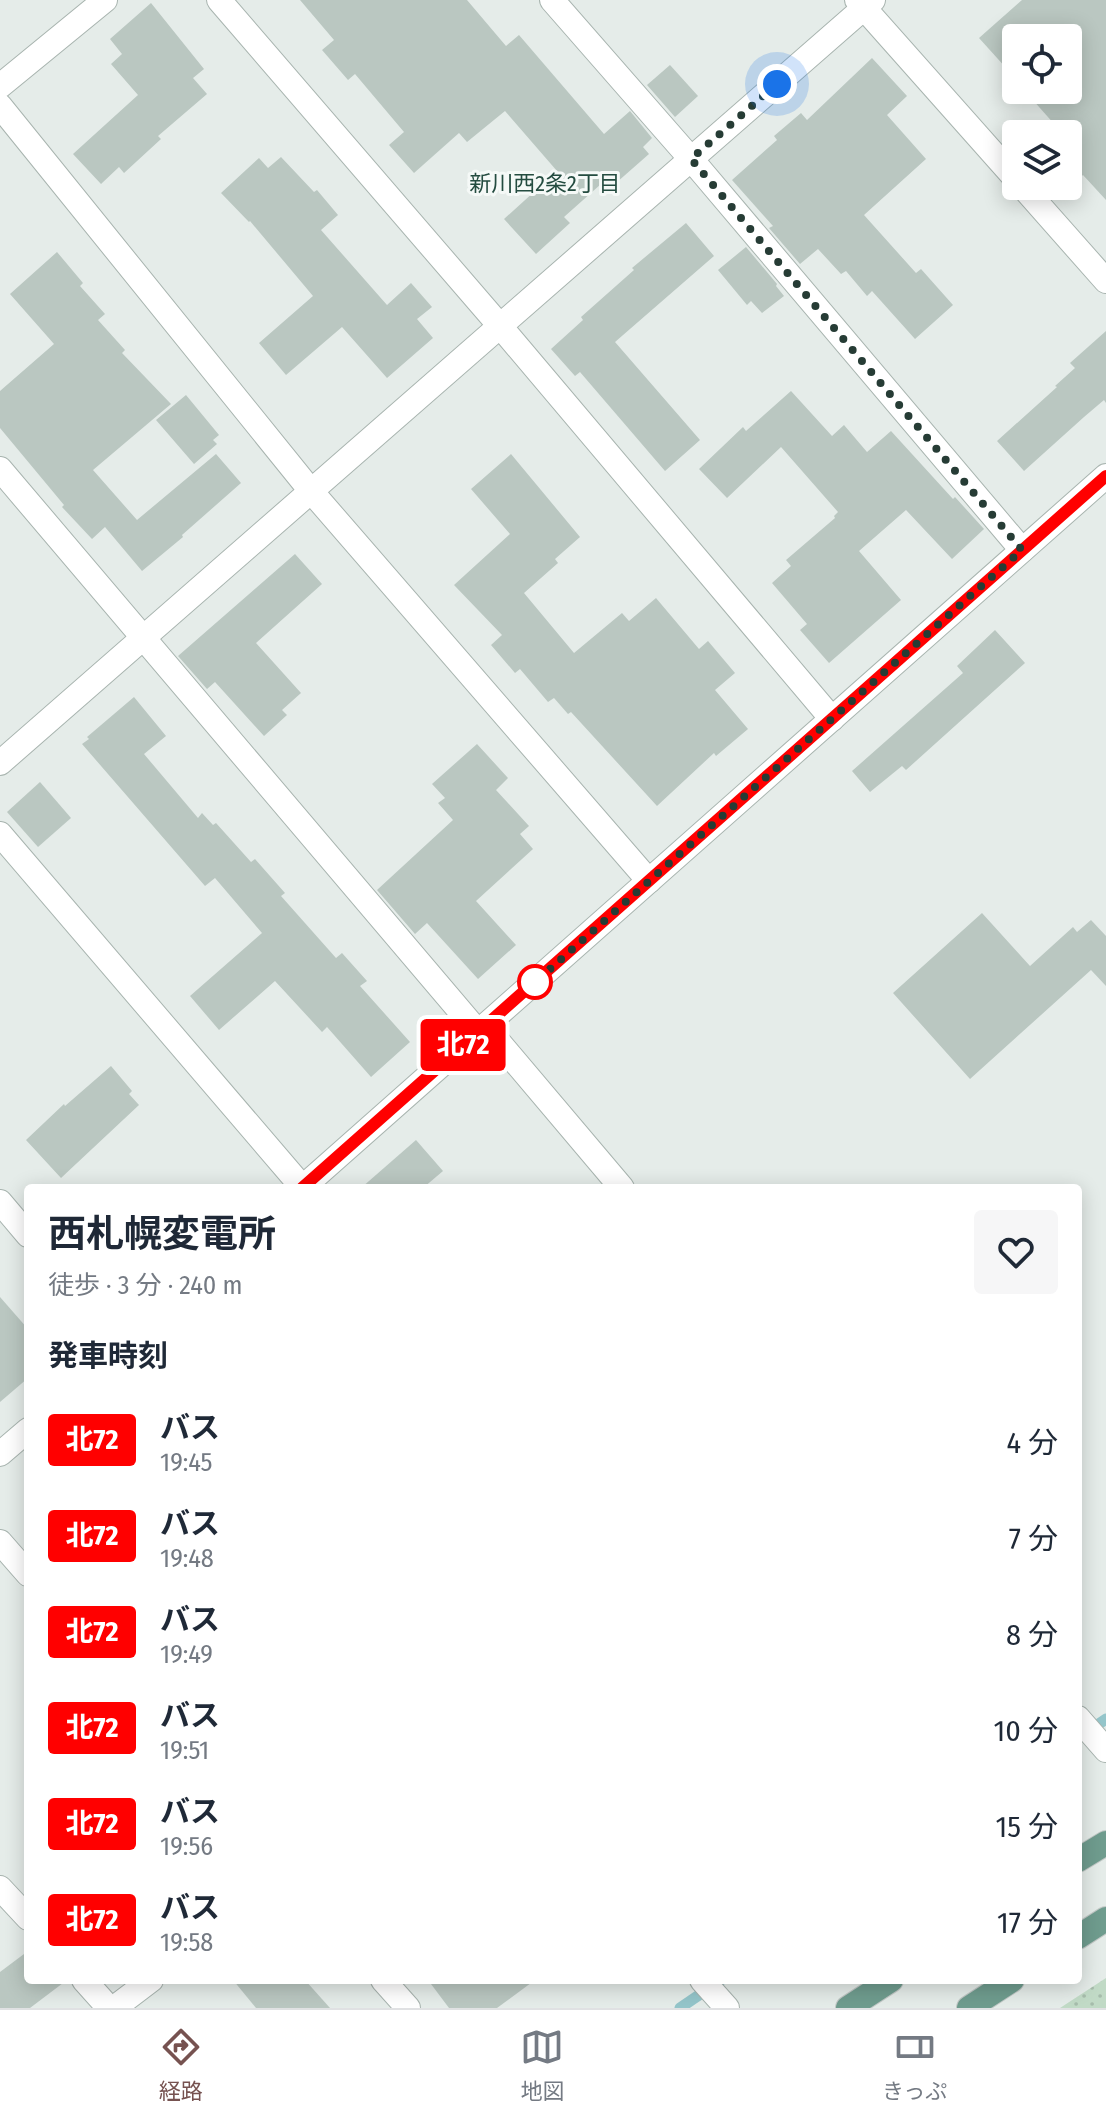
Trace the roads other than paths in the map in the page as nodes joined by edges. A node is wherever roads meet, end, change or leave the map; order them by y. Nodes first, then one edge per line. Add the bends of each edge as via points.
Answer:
1 (105, 0) edge
2 (219, 0) edge
3 (552, 0) edge
4 (864, 3) edge
5 (0, 86) edge
6 (0, 106) edge
7 (691, 159) junction
8 (1002, 163) edge
9 (1034, 200) edge
10 (1106, 281) edge
11 (500, 326) junction
12 (0, 469) edge
13 (1106, 476) edge
14 (311, 491) junction
15 (1022, 550) junction
16 (143, 638) junction
17 (832, 719) junction
18 (0, 763) edge
19 (0, 834) edge
20 (649, 881) junction
21 (481, 1029) junction
22 (311, 1184) edge
23 (313, 1184) edge
24 (618, 1184) edge
25 (0, 1202) edge
26 (24, 1230) edge
27 (24, 1433) edge
28 (0, 1454) edge
29 (0, 1542) edge
30 (24, 1569) edge
31 (1082, 1723) edge
32 (1106, 1750) edge
33 (1106, 1843) edge
34 (1082, 1858) edge
35 (0, 1888) edge
36 (24, 1914) edge
37 (1106, 1919) edge
38 (1082, 1934) edge
39 (88, 1984) edge
40 (145, 1984) edge
41 (387, 1984) edge
42 (706, 1984) edge
43 (885, 1984) edge
44 (1006, 1984) edge
45 (725, 2006) edge
46 (112, 2008) edge
47 (408, 2008) edge
48 (848, 2008) edge
49 (969, 2008) edge

1 - 5 street
2 - 11 street
3 - 7 street
4 - 7 street
4 - 8 street
6 - 14 street
7 - 11 street
7 - 15 street
9 - 10 street
11 - 14 street
11 - 17 street
12 - 16 street
13 - 15 street
14 - 16 street
14 - 20 street
15 - 17 street
16 - 18 street
16 - 21 street
17 - 20 street
19 - 22 street
20 - 21 street
21 - 23 street
21 - 24 street
25 - 26 street
27 - 28 street
29 - 30 street
31 - 32 street
33 - 34 main road
35 - 36 street
37 - 38 main road
39 - 46 street
40 - 46 street
41 - 47 street
42 - 45 street
43 - 48 main road
44 - 49 main road

